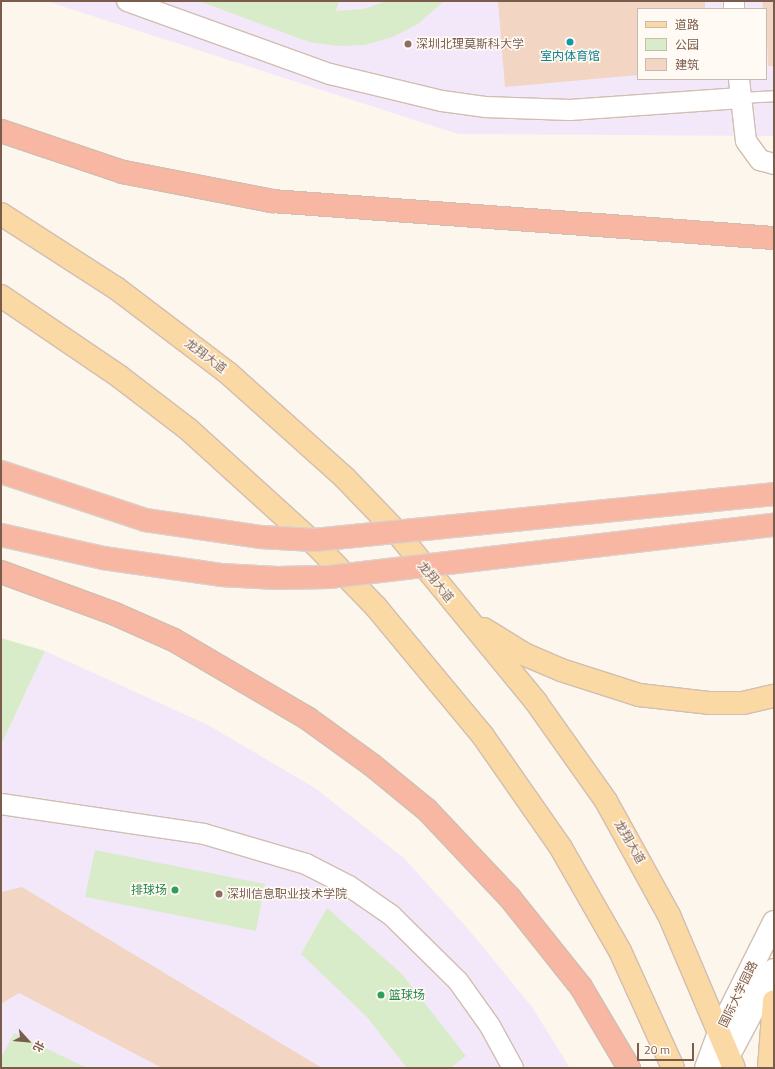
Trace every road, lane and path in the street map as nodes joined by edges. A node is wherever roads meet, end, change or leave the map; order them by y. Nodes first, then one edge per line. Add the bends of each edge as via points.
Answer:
1 (127, 1) edge
2 (740, 89) edge
3 (774, 96) edge
4 (1, 131) edge
5 (774, 164) edge
6 (1, 214) edge
7 (774, 238) edge
8 (1, 296) edge
9 (1, 472) edge
10 (774, 494) edge
11 (774, 525) edge
12 (1, 535) edge
13 (1, 572) edge
14 (458, 609) junction
15 (774, 696) edge
16 (1, 804) edge
17 (774, 922) edge
18 (774, 970) edge
19 (774, 1000) edge
20 (719, 1032) junction
21 (728, 1065) edge
22 (513, 1068) edge
23 (629, 1068) edge
24 (673, 1068) edge
25 (706, 1068) edge
26 (769, 1068) edge

1 - 2 street via 330,74 442,101 485,107 570,110
2 - 3 lane
2 - 5 street via 746,141 751,153 760,160
4 - 7 highway via 124,172 272,201
6 - 14 main road, 龙翔大道 via 116,288 228,373 276,414 394,529
8 - 24 main road via 120,377 188,429 298,528 376,607 483,736 561,848 620,951
9 - 10 highway, bridge via 145,520 260,537 314,540
11 - 12 highway, bridge via 329,576 277,578 221,575 103,558
13 - 23 highway via 115,614 174,640 307,718 372,765 427,810 510,898 582,987
14 - 15 main road via 526,655 596,684 676,701 743,703
14 - 20 main road, 龙翔大道 via 540,708 606,801 669,915
16 - 22 street via 204,834 306,864 349,886 391,915 458,981 490,1026
17 - 20 street, 国际大学园路
18 - 21 street, 国际大学园路
19 - 26 main road
20 - 21 main road, 龙翔大道
20 - 25 street, 国际大学园路

